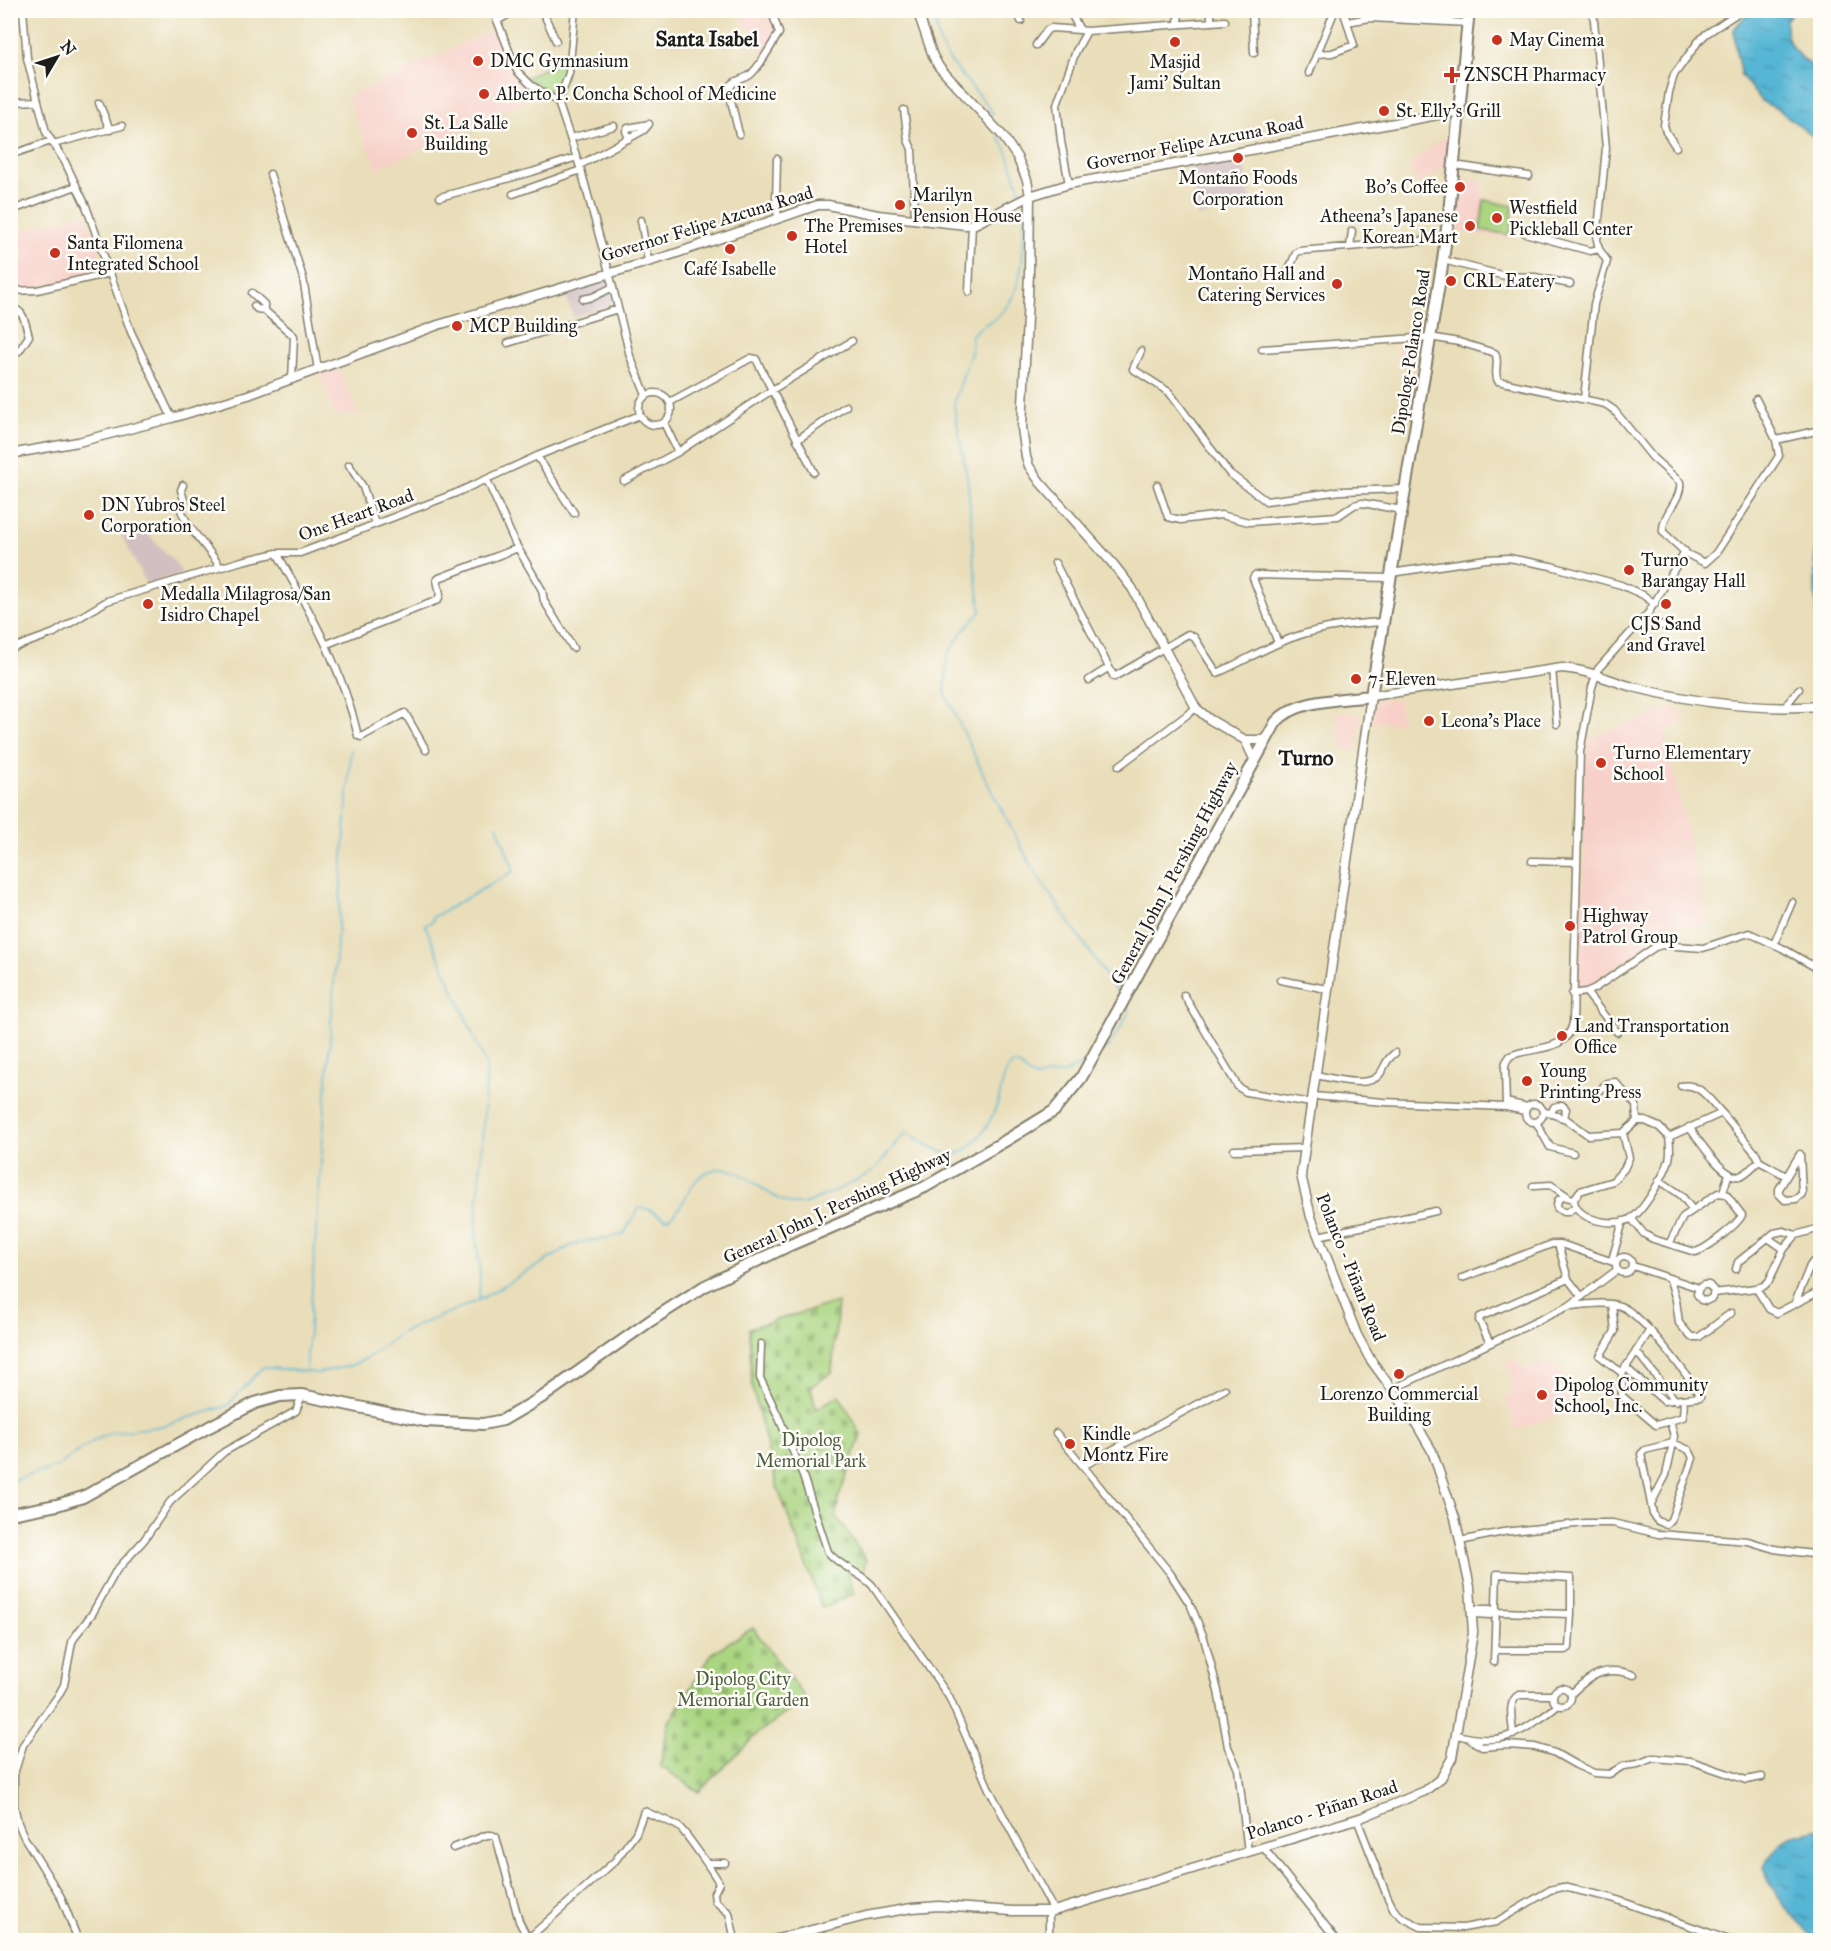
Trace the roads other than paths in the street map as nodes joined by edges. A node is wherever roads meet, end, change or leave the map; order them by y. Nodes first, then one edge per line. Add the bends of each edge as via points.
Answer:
1 (23, 10) edge
2 (493, 10) edge
3 (516, 10) edge
4 (542, 10) edge
5 (575, 10) edge
6 (774, 10) edge
7 (917, 10) edge
8 (1069, 10) edge
9 (1179, 10) edge
10 (1211, 10) edge
11 (1252, 10) edge
12 (1335, 10) edge
13 (1343, 10) edge
14 (1469, 10) edge
15 (1593, 10) edge
16 (1742, 10) edge
17 (1018, 11) edge
18 (497, 21) junction
19 (1021, 21) dead end
20 (1225, 21) dead end
21 (1211, 22) junction
22 (1347, 22) junction
23 (1468, 23) junction
24 (1179, 24) junction
25 (1084, 31) junction
26 (556, 41) dead end
27 (1036, 45) dead end
28 (1254, 54) dead end
29 (1317, 54) junction
30 (1309, 73) dead end
31 (10, 98) edge
32 (38, 101) junction
33 (558, 102) junction
34 (99, 103) dead end
35 (904, 110) dead end
36 (1459, 111) junction
37 (122, 126) dead end
38 (614, 126) dead end
39 (110, 130) junction
40 (740, 134) dead end
41 (570, 138) junction
42 (629, 139) dead end
43 (52, 142) junction
44 (1676, 147) dead end
45 (10, 155) edge
46 (577, 157) junction
47 (777, 159) dead end
48 (1454, 165) junction
49 (581, 168) junction
50 (270, 174) dead end
51 (1529, 176) dead end
52 (1069, 184) junction
53 (76, 186) junction
54 (513, 194) dead end
55 (440, 197) dead end
56 (1024, 200) junction
57 (10, 211) edge
58 (778, 218) junction
59 (915, 219) junction
60 (641, 220) dead end
61 (972, 224) junction
62 (1352, 231) dead end
63 (1525, 232) dead end
64 (1445, 239) junction
65 (1350, 248) junction
66 (1599, 249) junction
67 (1443, 260) junction
68 (648, 261) junction
69 (609, 272) junction
70 (110, 273) junction
71 (1287, 274) dead end
72 (1570, 284) dead end
73 (613, 287) junction
74 (10, 291) edge
75 (969, 292) dead end
76 (252, 293) dead end
77 (583, 299) dead end
78 (254, 306) dead end
79 (10, 308) edge
80 (618, 309) junction
81 (264, 310) junction
82 (1430, 337) junction
83 (852, 341) dead end
84 (508, 343) dead end
85 (1262, 349) dead end
86 (1141, 351) dead end
87 (11, 353) edge
88 (318, 370) junction
89 (292, 380) junction
90 (772, 390) junction
91 (646, 395) junction
92 (1584, 399) junction
93 (1756, 399) dead end
94 (670, 402) junction
95 (846, 406) dead end
96 (640, 415) junction
97 (172, 418) junction
98 (664, 423) junction
99 (1821, 430) edge
100 (797, 440) junction
101 (1776, 440) junction
102 (678, 452) junction
103 (10, 454) edge
104 (537, 456) junction
105 (349, 465) dead end
106 (814, 472) dead end
107 (487, 480) junction
108 (624, 481) dead end
109 (183, 485) dead end
110 (1157, 485) dead end
111 (1406, 489) junction
112 (1403, 510) junction
113 (574, 513) dead end
114 (375, 524) junction
115 (518, 548) junction
116 (1685, 551) junction
117 (277, 553) junction
118 (1055, 562) dead end
119 (220, 567) junction
120 (1391, 575) junction
121 (1655, 604) junction
122 (1643, 620) junction
123 (1383, 622) junction
124 (1670, 628) dead end
125 (327, 644) junction
126 (1278, 644) junction
127 (1164, 647) junction
128 (573, 648) dead end
129 (10, 649) edge
130 (1108, 668) junction
131 (1552, 669) junction
132 (1595, 675) junction
133 (1089, 680) dead end
134 (1799, 689) dead end
135 (1371, 696) junction
136 (1821, 706) edge
137 (1196, 708) junction
138 (1783, 708) junction
139 (1557, 724) dead end
140 (1245, 740) junction
141 (1264, 740) junction
142 (426, 750) dead end
143 (1254, 759) junction
144 (1119, 766) dead end
145 (1532, 861) dead end
146 (1577, 862) junction
147 (1792, 902) dead end
148 (1774, 944) junction
149 (1821, 970) edge
150 (1280, 980) dead end
151 (1327, 988) junction
152 (1586, 993) junction
153 (1572, 994) junction
154 (1184, 995) dead end
155 (1617, 1032) dead end
156 (1395, 1053) dead end
157 (1316, 1075) junction
158 (1681, 1086) dead end
159 (1600, 1090) dead end
160 (1312, 1099) junction
161 (1506, 1104) junction
162 (1526, 1109) junction
163 (1543, 1111) junction
164 (1551, 1113) junction
165 (1722, 1113) junction
166 (1564, 1118) junction
167 (1637, 1121) junction
168 (1536, 1122) junction
169 (1689, 1127) junction
170 (1623, 1133) junction
171 (1669, 1137) junction
172 (1304, 1148) junction
173 (1234, 1150) dead end
174 (1573, 1153) dead end
175 (1759, 1161) junction
176 (1729, 1173) junction
177 (1786, 1176) junction
178 (1659, 1180) junction
179 (1533, 1186) dead end
180 (1722, 1192) junction
181 (1567, 1196) junction
182 (1575, 1203) junction
183 (1692, 1209) junction
184 (1436, 1211) dead end
185 (1631, 1218) junction
186 (1623, 1221) junction
187 (1821, 1228) edge
188 (1796, 1235) junction
189 (1318, 1236) junction
190 (1768, 1238) junction
191 (1558, 1244) junction
192 (1669, 1244) junction
193 (1784, 1249) junction
194 (1821, 1259) edge
195 (1615, 1264) junction
196 (1633, 1266) junction
197 (1736, 1269) dead end
198 (1462, 1278) dead end
199 (1568, 1279) junction
200 (1670, 1280) junction
201 (1699, 1288) junction
202 (1756, 1288) junction
203 (1821, 1291) edge
204 (1714, 1293) junction
205 (1582, 1297) junction
206 (1795, 1303) junction
207 (1612, 1304) junction
208 (1569, 1306) junction
209 (1731, 1313) dead end
210 (1650, 1329) junction
211 (1490, 1343) junction
212 (761, 1344) dead end
213 (1636, 1351) junction
214 (1624, 1370) junction
215 (1225, 1389) dead end
216 (1393, 1389) junction
217 (302, 1395) junction
218 (1684, 1399) junction
219 (1676, 1401) junction
220 (1670, 1421) junction
221 (1056, 1433) dead end
222 (1673, 1443) junction
223 (1083, 1466) junction
224 (1651, 1504) junction
225 (10, 1514) edge
226 (1460, 1541) junction
227 (1821, 1555) edge
228 (1473, 1611) junction
229 (1495, 1612) junction
230 (1571, 1614) junction
231 (1496, 1650) junction
232 (1494, 1662) dead end
233 (1634, 1674) dead end
234 (1571, 1694) junction
235 (1552, 1695) junction
236 (1558, 1705) junction
237 (1513, 1735) junction
238 (1462, 1736) junction
239 (1762, 1777) dead end
240 (1357, 1819) junction
241 (1263, 1847) junction
242 (453, 1848) dead end
243 (1248, 1852) junction
244 (707, 1863) junction
245 (725, 1863) dead end
246 (1051, 1911) junction
247 (531, 1939) edge
248 (78, 1941) edge
249 (735, 1941) edge
250 (773, 1941) edge
251 (1049, 1941) edge
252 (1337, 1941) edge
253 (1729, 1941) edge

1 - 32 street via 27,58
2 - 18 street
3 - 18 street
4 - 26 street
5 - 33 street via 569,73
6 - 40 street via 779,33 754,72 730,87
7 - 56 main road via 939,67 1010,145 1021,165
8 - 25 street
9 - 24 street
10 - 21 street
11 - 28 street
12 - 29 street
13 - 22 street
14 - 23 highway, Dipolog-Polanco Road
15 - 66 street via 1606,140 1597,232
16 - 44 street via 1706,34 1674,75 1664,125
17 - 19 street
18 - 33 street via 517,71
20 - 21 street
21 - 24 street
22 - 23 street via 1370,18
22 - 29 street via 1353,45
23 - 36 highway, Dipolog-Polanco Road
24 - 25 street
25 - 27 street via 1051,28
25 - 52 street via 1057,104
29 - 30 street
31 - 32 street via 14,102
32 - 43 street
33 - 41 street
34 - 39 street
35 - 59 street via 912,149
36 - 48 highway, Dipolog-Polanco Road
36 - 52 main road, Governor Felipe Azcuna Road
37 - 39 street
38 - 41 street
39 - 43 street
41 - 46 street
42 - 49 street
43 - 45 street
43 - 53 street
46 - 49 street
46 - 55 street
47 - 58 street
48 - 51 street
48 - 64 highway, Dipolog-Polanco Road
49 - 54 street
49 - 69 street
50 - 88 street via 303,278
52 - 56 main road, Governor Felipe Azcuna Road
53 - 57 street
53 - 70 street
56 - 61 main road, Governor Felipe Azcuna Road
56 - 127 main road via 1029,273 1022,428 1026,457 1040,482 1125,579
58 - 59 main road, Governor Felipe Azcuna Road via 828,205
58 - 68 main road, Governor Felipe Azcuna Road
59 - 61 main road, Governor Felipe Azcuna Road
60 - 68 street
61 - 75 street
62 - 65 street
63 - 66 street via 1590,251
64 - 65 street
64 - 67 highway, Dipolog-Polanco Road
65 - 71 street via 1296,253
66 - 92 street via 1606,264 1594,304
67 - 72 street via 1505,276
67 - 82 highway, Dipolog-Polanco Road
68 - 69 main road, Governor Felipe Azcuna Road
69 - 73 street
69 - 88 main road, Governor Felipe Azcuna Road via 438,325
70 - 74 street via 37,290
70 - 97 street via 146,366
73 - 77 street
73 - 80 street
76 - 81 street via 264,304
78 - 81 street
79 - 87 street via 23,314 29,336 19,351
80 - 84 street
80 - 91 street via 630,356
81 - 89 street via 294,336
82 - 85 street
82 - 92 street via 1495,353 1498,381
82 - 111 highway, Dipolog-Polanco Road
83 - 90 street
86 - 111 street via 1134,369 1169,392 1229,473 1266,501 1341,491
88 - 89 main road, Governor Felipe Azcuna Road
89 - 97 main road, Governor Felipe Azcuna Road
90 - 94 street via 754,358
90 - 100 street
90 - 102 street
91 - 94 street via 660,393
91 - 96 street
92 - 116 street via 1611,407 1653,458 1680,482 1681,488 1662,529
93 - 101 street
94 - 98 street via 672,411
95 - 100 street
96 - 98 street via 650,424
96 - 104 street, One Heart Road
97 - 103 main road, Governor Felipe Azcuna Road via 78,442
98 - 102 street
99 - 101 street
100 - 106 street
101 - 116 street via 1779,456 1710,560 1701,563
102 - 108 street
104 - 107 street, One Heart Road
104 - 113 street
105 - 114 street via 363,487
107 - 114 street, One Heart Road
107 - 115 street
109 - 119 street via 184,500 180,507 186,522
110 - 112 street via 1168,517 1175,520 1221,515 1249,522 1338,516 1362,503
111 - 112 highway, Dipolog-Polanco Road
112 - 120 highway, Dipolog-Polanco Road
114 - 117 street, One Heart Road via 300,553
115 - 125 street via 439,578 438,600
115 - 128 street via 542,590 544,602
116 - 121 street
117 - 119 street, One Heart Road
117 - 125 street
118 - 130 street
119 - 129 street, One Heart Road via 107,601 54,633
120 - 121 street via 1509,558 1621,585
120 - 123 highway, Dipolog-Polanco Road
120 - 126 street via 1255,575
121 - 122 street
122 - 124 street
122 - 132 street
123 - 126 street via 1338,625
123 - 135 highway, Dipolog-Polanco Road
125 - 142 street via 349,697 358,736 405,713
126 - 127 street via 1217,673 1192,634
127 - 130 street via 1115,677
127 - 137 main road
130 - 133 street
131 - 132 main road, General John J. Pershing Highway
131 - 135 main road, General John J. Pershing Highway
131 - 139 street
132 - 138 main road, General John J. Pershing Highway via 1665,694
132 - 146 street via 1580,752
134 - 138 street
135 - 141 highway, General John J. Pershing Highway via 1291,709
135 - 151 main road, Polanco - Piñan Road
136 - 138 main road, General John J. Pershing Highway
137 - 140 main road
137 - 144 street
140 - 141 main road
140 - 143 main road
141 - 143 highway, General John J. Pershing Highway
143 - 217 highway, General John J. Pershing Highway via 1081,1078 1054,1111 926,1187 705,1286 503,1420 483,1424 425,1421
145 - 146 street
146 - 153 street
147 - 148 street
148 - 149 street
148 - 152 street via 1749,933 1703,948 1662,945
150 - 151 street
151 - 157 main road, Polanco - Piñan Road
152 - 153 street
152 - 155 street
153 - 161 street via 1573,1023 1568,1037 1545,1048 1510,1056 1506,1062
154 - 160 street via 1242,1091
156 - 157 street via 1382,1072 1368,1082
157 - 160 main road, Polanco - Piñan Road
158 - 165 street via 1696,1086
159 - 167 street via 1607,1083 1616,1082 1636,1105
160 - 161 street
160 - 172 main road, Polanco - Piñan Road
161 - 162 street
162 - 163 street via 1536,1104
162 - 168 street via 1528,1119
163 - 164 street
163 - 168 street
164 - 166 street
164 - 166 street via 1554,1107 1562,1105 1566,1111
165 - 169 street
165 - 175 street
166 - 170 street via 1588,1135
167 - 170 street
167 - 171 street via 1652,1123
168 - 174 street via 1550,1147
169 - 171 street
169 - 176 street
170 - 182 street via 1629,1158 1624,1169 1608,1184 1580,1191
171 - 178 street via 1669,1160
172 - 173 street
172 - 189 main road, Polanco - Piñan Road via 1302,1188
175 - 176 street via 1744,1174
175 - 177 street
176 - 180 street
177 - 177 street via 1798,1155 1800,1154 1800,1197 1781,1198 1779,1189
178 - 183 street via 1681,1195
178 - 185 street
179 - 181 street via 1551,1185
180 - 183 street
180 - 192 street via 1739,1210 1740,1220 1700,1251
181 - 182 street
181 - 182 street via 1558,1201 1559,1211 1568,1212
182 - 186 street via 1582,1214 1599,1221
183 - 192 street via 1679,1222
184 - 189 street
185 - 186 street
185 - 192 street via 1644,1234
186 - 195 street
187 - 188 street
188 - 190 street via 1780,1231
188 - 193 street
189 - 216 main road, Polanco - Piñan Road via 1362,1345
190 - 193 street
190 - 197 street via 1738,1262
191 - 195 street
191 - 198 street
191 - 199 street
193 - 202 street via 1769,1281
194 - 206 street via 1810,1266
195 - 196 street via 1626,1257
195 - 196 street via 1623,1274
195 - 205 street
196 - 200 street
199 - 205 street
199 - 211 street via 1480,1317
200 - 201 street
200 - 209 street via 1679,1323 1691,1337 1699,1337
201 - 204 street via 1707,1284
201 - 204 street via 1697,1294 1703,1301 1710,1300
202 - 204 street
202 - 206 street via 1774,1312
203 - 206 street
205 - 208 street
207 - 208 street
207 - 210 street via 1636,1315
207 - 214 street via 1615,1331 1600,1356
208 - 211 street
210 - 213 street
210 - 218 street via 1701,1396
211 - 216 street
212 - 246 street via 760,1378 801,1470 828,1552 872,1585 943,1686 989,1789
213 - 214 street
213 - 219 street
214 - 219 street via 1664,1401
214 - 220 street via 1623,1398 1653,1424
215 - 223 street
216 - 226 main road, Polanco - Piñan Road via 1432,1451
217 - 225 highway, General John J. Pershing Highway via 255,1403 83,1497
217 - 248 street via 296,1411 224,1452 170,1502 116,1571 76,1635 64,1685 23,1745 14,1781 18,1823 61,1897
218 - 219 street
218 - 220 street via 1684,1415
220 - 222 street
221 - 223 street
222 - 224 street via 1666,1475
222 - 224 street via 1641,1454
222 - 224 street via 1689,1450 1693,1458 1670,1522 1654,1519
223 - 243 street via 1170,1573 1200,1628 1228,1747 1238,1769
226 - 227 street via 1503,1532 1613,1523 1658,1534 1748,1541
226 - 228 main road, Polanco - Piñan Road
228 - 229 street
228 - 238 main road, Polanco - Piñan Road
229 - 230 street
229 - 230 street via 1499,1574 1571,1578
229 - 231 street
230 - 231 street via 1566,1650
231 - 232 street
233 - 234 street via 1610,1670 1590,1677
234 - 235 street via 1561,1687
234 - 236 street via 1569,1703
235 - 236 street
235 - 237 street via 1514,1697
236 - 237 street
237 - 238 street via 1491,1740
238 - 239 street via 1482,1747 1535,1747 1594,1773 1609,1774 1653,1758 1690,1761 1746,1779
238 - 240 main road, Polanco - Piñan Road via 1448,1768 1434,1784
240 - 241 main road, Polanco - Piñan Road
240 - 253 street via 1394,1910 1421,1927 1464,1928 1496,1922 1550,1890 1563,1887 1612,1898
241 - 243 main road, Polanco - Piñan Road
241 - 252 street
242 - 247 street via 487,1835 496,1837 519,1921
243 - 246 main road, Polanco - Piñan Road
244 - 245 street
244 - 247 street via 681,1828 644,1811 636,1833 615,1861
244 - 249 street via 719,1882 715,1901 729,1913
246 - 250 main road, Polanco - Piñan Road via 912,1908
246 - 251 street

